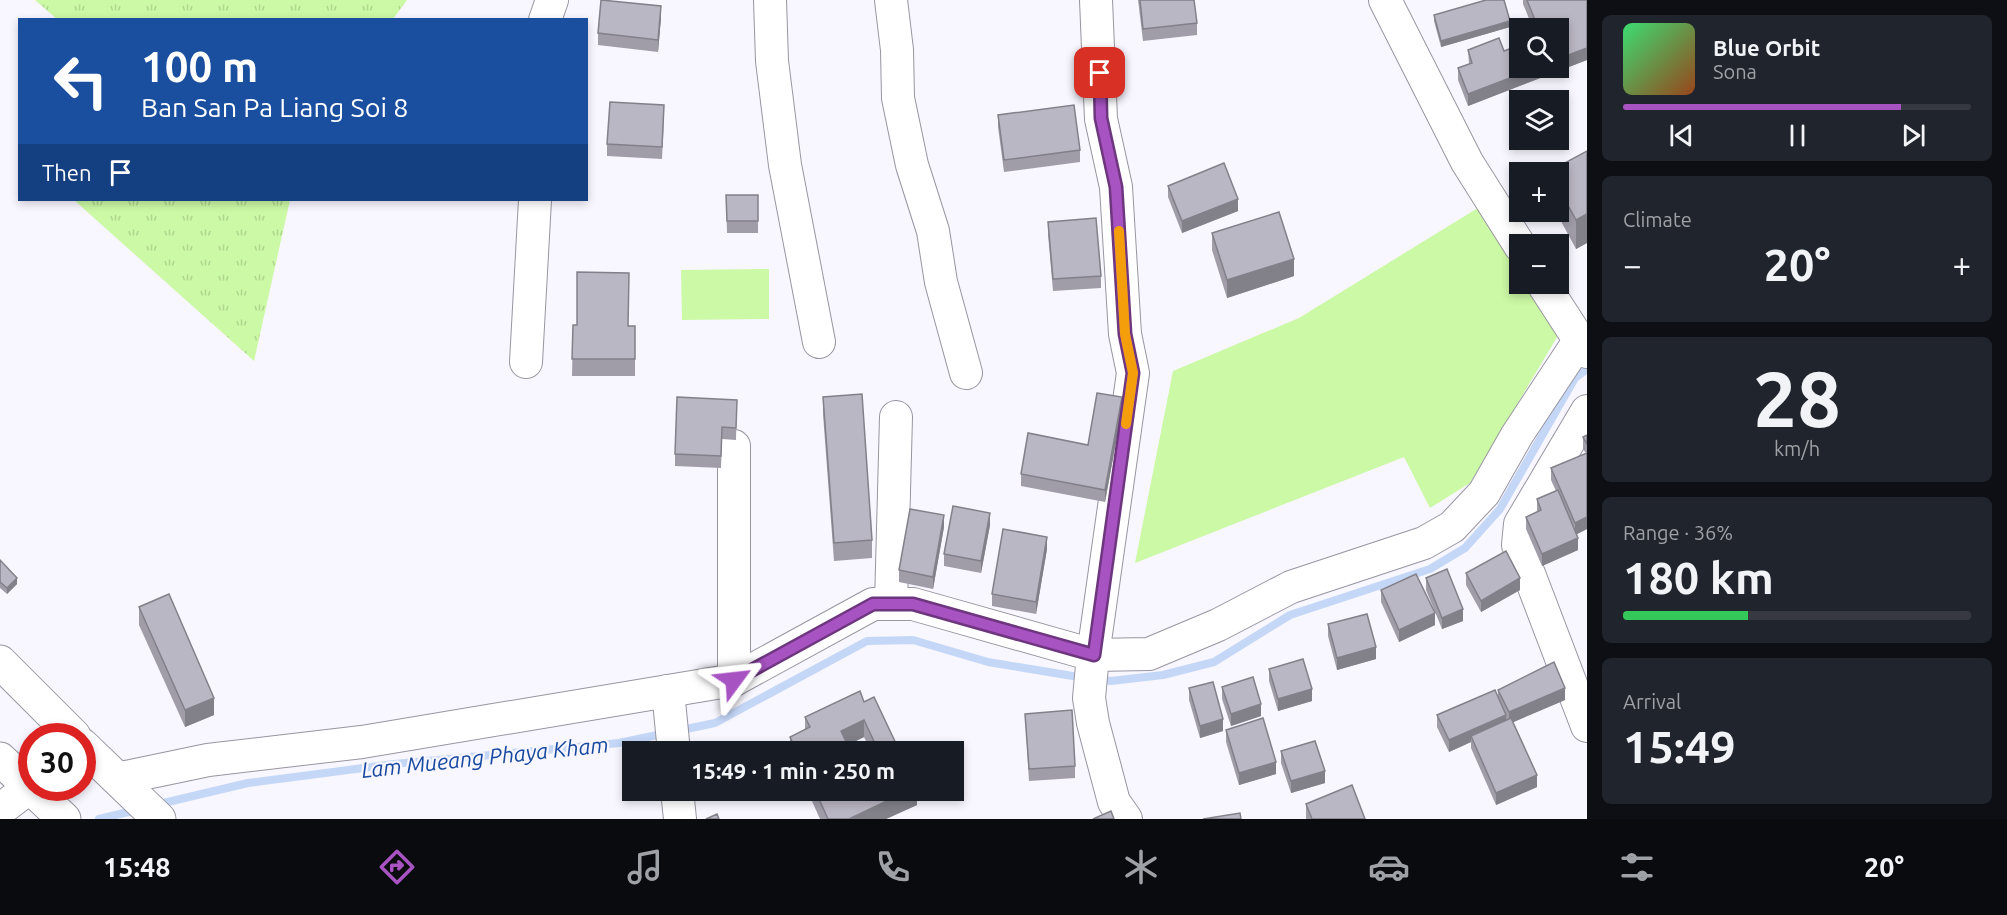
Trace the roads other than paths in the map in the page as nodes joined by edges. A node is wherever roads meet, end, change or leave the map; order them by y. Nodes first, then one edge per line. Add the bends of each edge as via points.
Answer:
1 (552, 0) edge
2 (770, 0) edge
3 (891, 0) edge
4 (1096, 0) edge
5 (1385, 0) edge
6 (546, 18) edge
7 (535, 201) edge
8 (1512, 234) edge
9 (1549, 294) edge
10 (819, 342) dead end
11 (1583, 346) edge
12 (526, 362) dead end
13 (966, 373) dead end
14 (1587, 411) edge
15 (896, 417) dead end
16 (734, 446) dead end
17 (891, 604) junction
18 (0, 662) edge
19 (1092, 675) junction
20 (734, 680) junction
21 (669, 702) junction
22 (61, 723) edge
23 (1587, 726) edge
24 (673, 741) edge
25 (96, 758) edge
26 (0, 759) edge
27 (18, 776) edge
28 (125, 786) junction
29 (18, 796) edge
30 (44, 801) edge
31 (678, 801) edge
32 (0, 810) edge
33 (59, 815) edge
34 (159, 819) edge
35 (680, 819) edge
36 (1125, 819) edge

1 - 6 street
2 - 10 street via 772,61 785,165
3 - 13 street via 898,98
4 - 19 street via 1101,118 1116,187 1125,334 1133,373
5 - 8 street via 1467,162
7 - 12 street
9 - 11 street
11 - 19 street via 1517,435 1484,493 1452,527 1424,543 1291,587 1218,625
14 - 23 street via 1520,524 1518,545
15 - 17 street
16 - 20 street
17 - 19 street via 913,604
17 - 20 street via 873,604
18 - 22 main road
19 - 36 street via 1093,723 1114,802
20 - 21 street
21 - 24 street
21 - 28 street via 208,760
25 - 28 main road
26 - 27 main road
28 - 34 main road
29 - 32 street
30 - 33 main road
31 - 35 street

